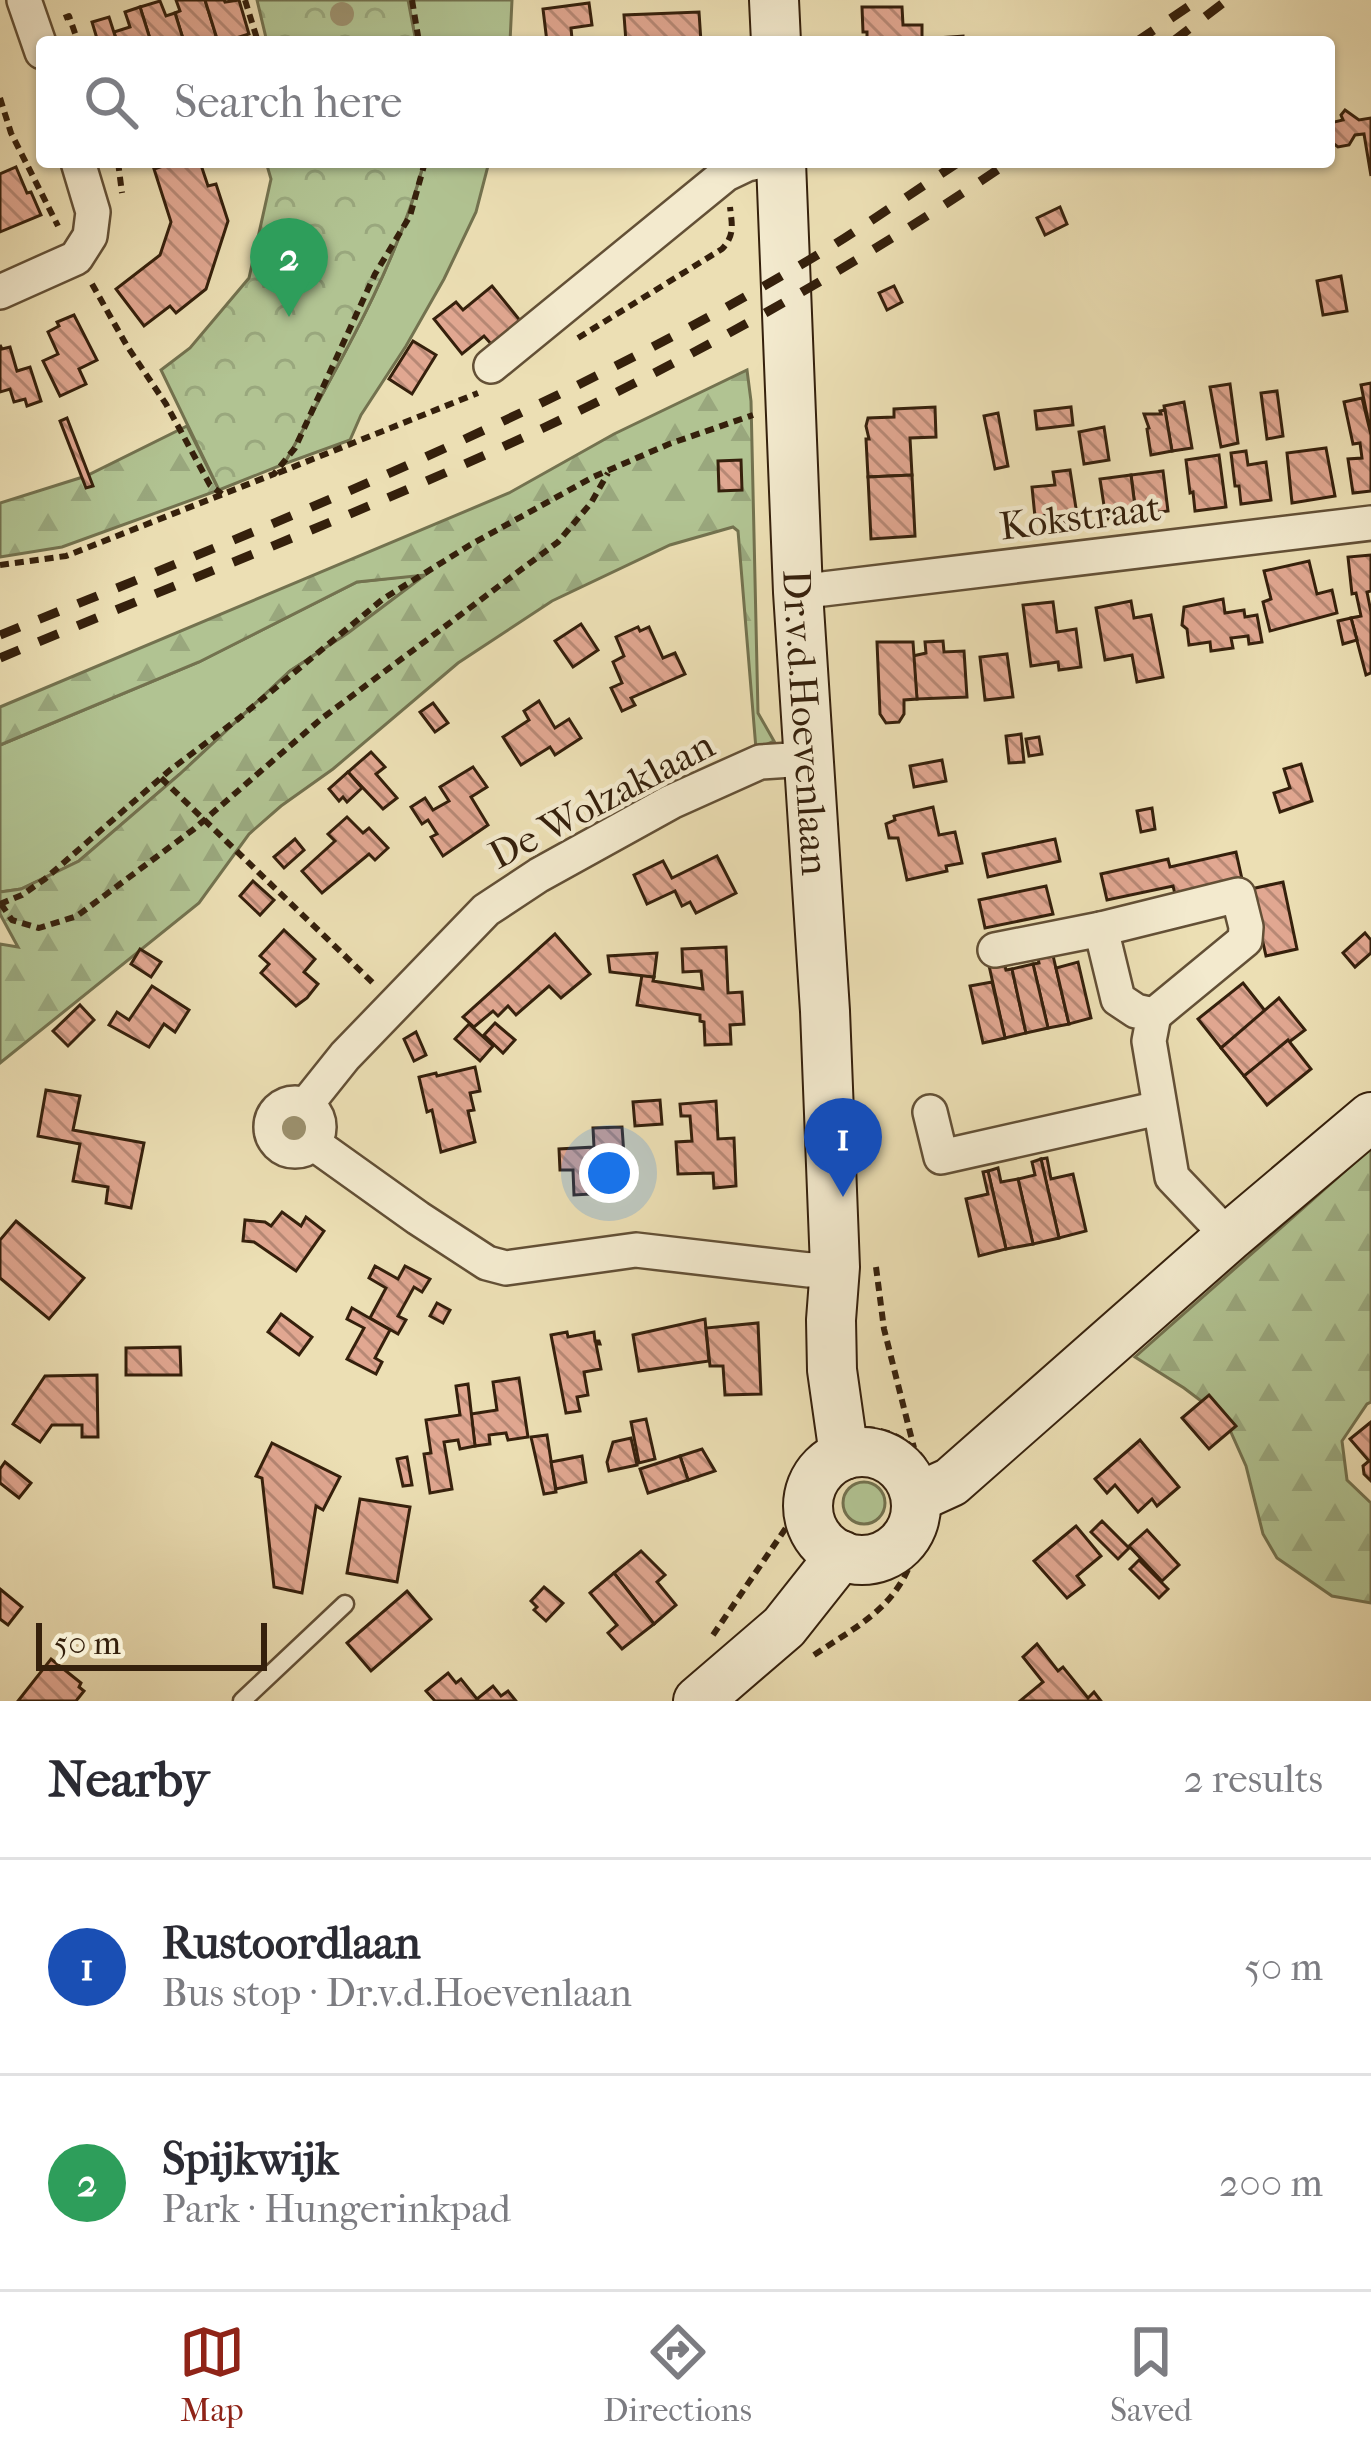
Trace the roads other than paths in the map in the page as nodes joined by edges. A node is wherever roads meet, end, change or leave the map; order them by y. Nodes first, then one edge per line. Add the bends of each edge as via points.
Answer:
1 (24, 0) edge
2 (774, 0) edge
3 (36, 36) edge
4 (776, 36) edge
5 (82, 168) edge
6 (740, 168) edge
7 (782, 168) edge
8 (0, 292) edge
9 (491, 366) dead end
10 (1371, 523) edge
11 (798, 592) junction
12 (807, 758) junction
13 (1101, 928) junction
14 (995, 950) dead end
15 (1154, 1015) junction
16 (1159, 1108) junction
17 (930, 1112) dead end
18 (1371, 1117) edge
19 (1229, 1237) junction
20 (835, 1275) junction
21 (857, 1443) junction
22 (926, 1494) junction
23 (818, 1546) junction
24 (345, 1604) dead end
25 (707, 1676) edge
26 (242, 1701) edge

1 - 3 street
2 - 4 street
5 - 8 street via 93,212 76,258
6 - 9 street
7 - 11 street, Dr.v.d.Hoevenlaan
10 - 11 street, Kokstraat
11 - 12 street, Dr.v.d.Hoevenlaan
12 - 20 street, Dr.v.d.Hoevenlaan
12 - 20 street, De Wolzaklaan via 760,761 655,810 486,910 305,1106 280,1108 271,1126 279,1146 300,1151 314,1143 435,1229 506,1268 636,1250
13 - 14 street
13 - 15 street via 1118,998
13 - 15 street via 1238,895 1245,940
15 - 16 street via 1149,1041
16 - 17 street via 941,1157
16 - 19 street via 1172,1177
18 - 19 street
19 - 22 street via 951,1482
20 - 21 street, Dr.v.d.Hoevenlaan via 832,1370
21 - 22 street via 888,1458
21 - 23 street via 823,1469 811,1490
22 - 23 street via 893,1550 868,1559
23 - 25 street via 784,1627
24 - 26 lane

